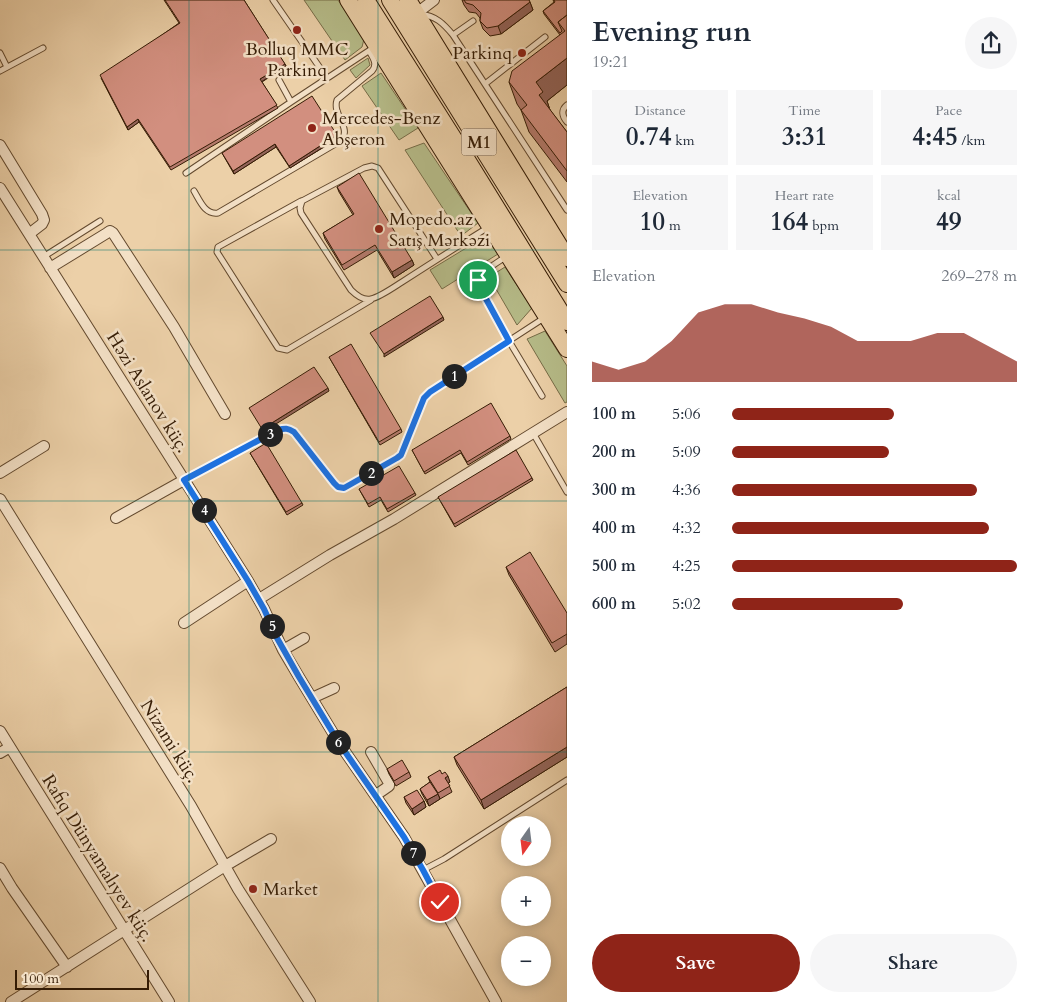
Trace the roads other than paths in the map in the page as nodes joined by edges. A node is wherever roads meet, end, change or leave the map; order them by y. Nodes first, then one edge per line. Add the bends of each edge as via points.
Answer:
1 (273, 0) edge
2 (348, 0) edge
3 (366, 0) edge
4 (390, 0) edge
5 (434, 0) edge
6 (413, 7) edge
7 (472, 21) dead end
8 (453, 35) junction
9 (545, 37) dead end
10 (43, 48) dead end
11 (373, 48) junction
12 (398, 50) junction
13 (0, 53) edge
14 (7, 67) junction
15 (0, 71) edge
16 (327, 78) junction
17 (280, 80) dead end
18 (484, 84) junction
19 (292, 102) junction
20 (567, 105) edge
21 (567, 122) edge
22 (430, 132) junction
23 (0, 145) edge
24 (186, 173) dead end
25 (0, 188) edge
26 (194, 191) dead end
27 (302, 201) junction
28 (567, 210) edge
29 (100, 221) dead end
30 (489, 226) junction
31 (29, 234) junction
32 (509, 255) junction
33 (43, 257) junction
34 (567, 258) edge
35 (437, 259) junction
36 (50, 268) junction
37 (567, 284) edge
38 (372, 299) junction
39 (546, 316) junction
40 (567, 322) edge
41 (509, 341) junction
42 (567, 350) edge
43 (542, 396) dead end
44 (567, 412) edge
45 (225, 414) dead end
46 (533, 433) junction
47 (44, 446) dead end
48 (0, 473) edge
49 (184, 480) junction
50 (567, 492) edge
51 (0, 499) edge
52 (116, 518) dead end
53 (248, 581) junction
54 (259, 599) junction
55 (184, 623) dead end
56 (304, 638) dead end
57 (283, 650) junction
58 (334, 688) dead end
59 (312, 698) junction
60 (0, 731) edge
61 (10, 747) junction
62 (371, 752) dead end
63 (0, 754) edge
64 (567, 780) edge
65 (376, 795) junction
66 (271, 839) dead end
67 (225, 866) junction
68 (0, 868) edge
69 (423, 870) junction
70 (124, 931) junction
71 (67, 967) junction
72 (22, 999) edge
73 (11, 1002) edge
74 (169, 1002) edge
75 (310, 1002) edge
76 (496, 1002) edge

1 - 16 lane
2 - 11 highway
3 - 12 highway, M1
4 - 37 highway, M1
5 - 6 street
6 - 8 lane via 437,18
6 - 34 highway
7 - 8 lane
8 - 18 lane
9 - 18 lane
10 - 14 lane
11 - 16 lane
11 - 22 highway
11 - 26 lane via 375,67 335,103 345,130 346,136 342,140 218,213 206,211
12 - 22 highway
12 - 40 highway, M1
13 - 14 lane
14 - 15 lane
16 - 19 lane
17 - 19 lane
18 - 28 lane
19 - 24 lane
20 - 21 lane via 562,111
22 - 30 highway
23 - 31 street via 44,220
25 - 31 street, Həzi Aslanov küç.
27 - 35 lane via 364,168 378,168
27 - 38 lane via 301,213 351,290 364,299
27 - 38 lane via 218,247 217,252 278,348 287,350
29 - 33 lane
30 - 32 highway
30 - 35 lane
31 - 33 street, Həzi Aslanov küç.
32 - 39 highway
32 - 41 lane via 481,274 478,280
33 - 36 street, Həzi Aslanov küç.
35 - 38 lane
36 - 45 street via 106,232 113,233 174,326
36 - 49 street, Həzi Aslanov küç.
39 - 41 lane
39 - 42 highway
41 - 43 lane
41 - 49 lane via 430,392 421,404 401,455 344,488 334,483 294,432 284,428
44 - 46 street
46 - 50 lane
46 - 54 street
47 - 48 street
49 - 52 street
49 - 53 street, Həzi Aslanov küç.
51 - 67 street, Nizami küç.
53 - 54 street, Həzi Aslanov küç.
53 - 55 street
54 - 57 street, Həzi Aslanov küç.
56 - 57 street
57 - 59 street, Həzi Aslanov küç.
58 - 59 street
59 - 65 street, Həzi Aslanov küç.
60 - 61 street, Rafiq Dünyamalıyev küç.
61 - 63 street
61 - 70 street, Rafiq Dünyamalıyev küç.
62 - 65 street via 389,783
64 - 69 lane
65 - 69 street, Həzi Aslanov küç.
66 - 67 street
67 - 70 street
67 - 75 street, Nizami küç.
68 - 71 street
69 - 76 street, Həzi Aslanov küç.
70 - 71 street
70 - 74 street, Rafiq Dünyamalıyev küç.
71 - 72 street
72 - 73 street

